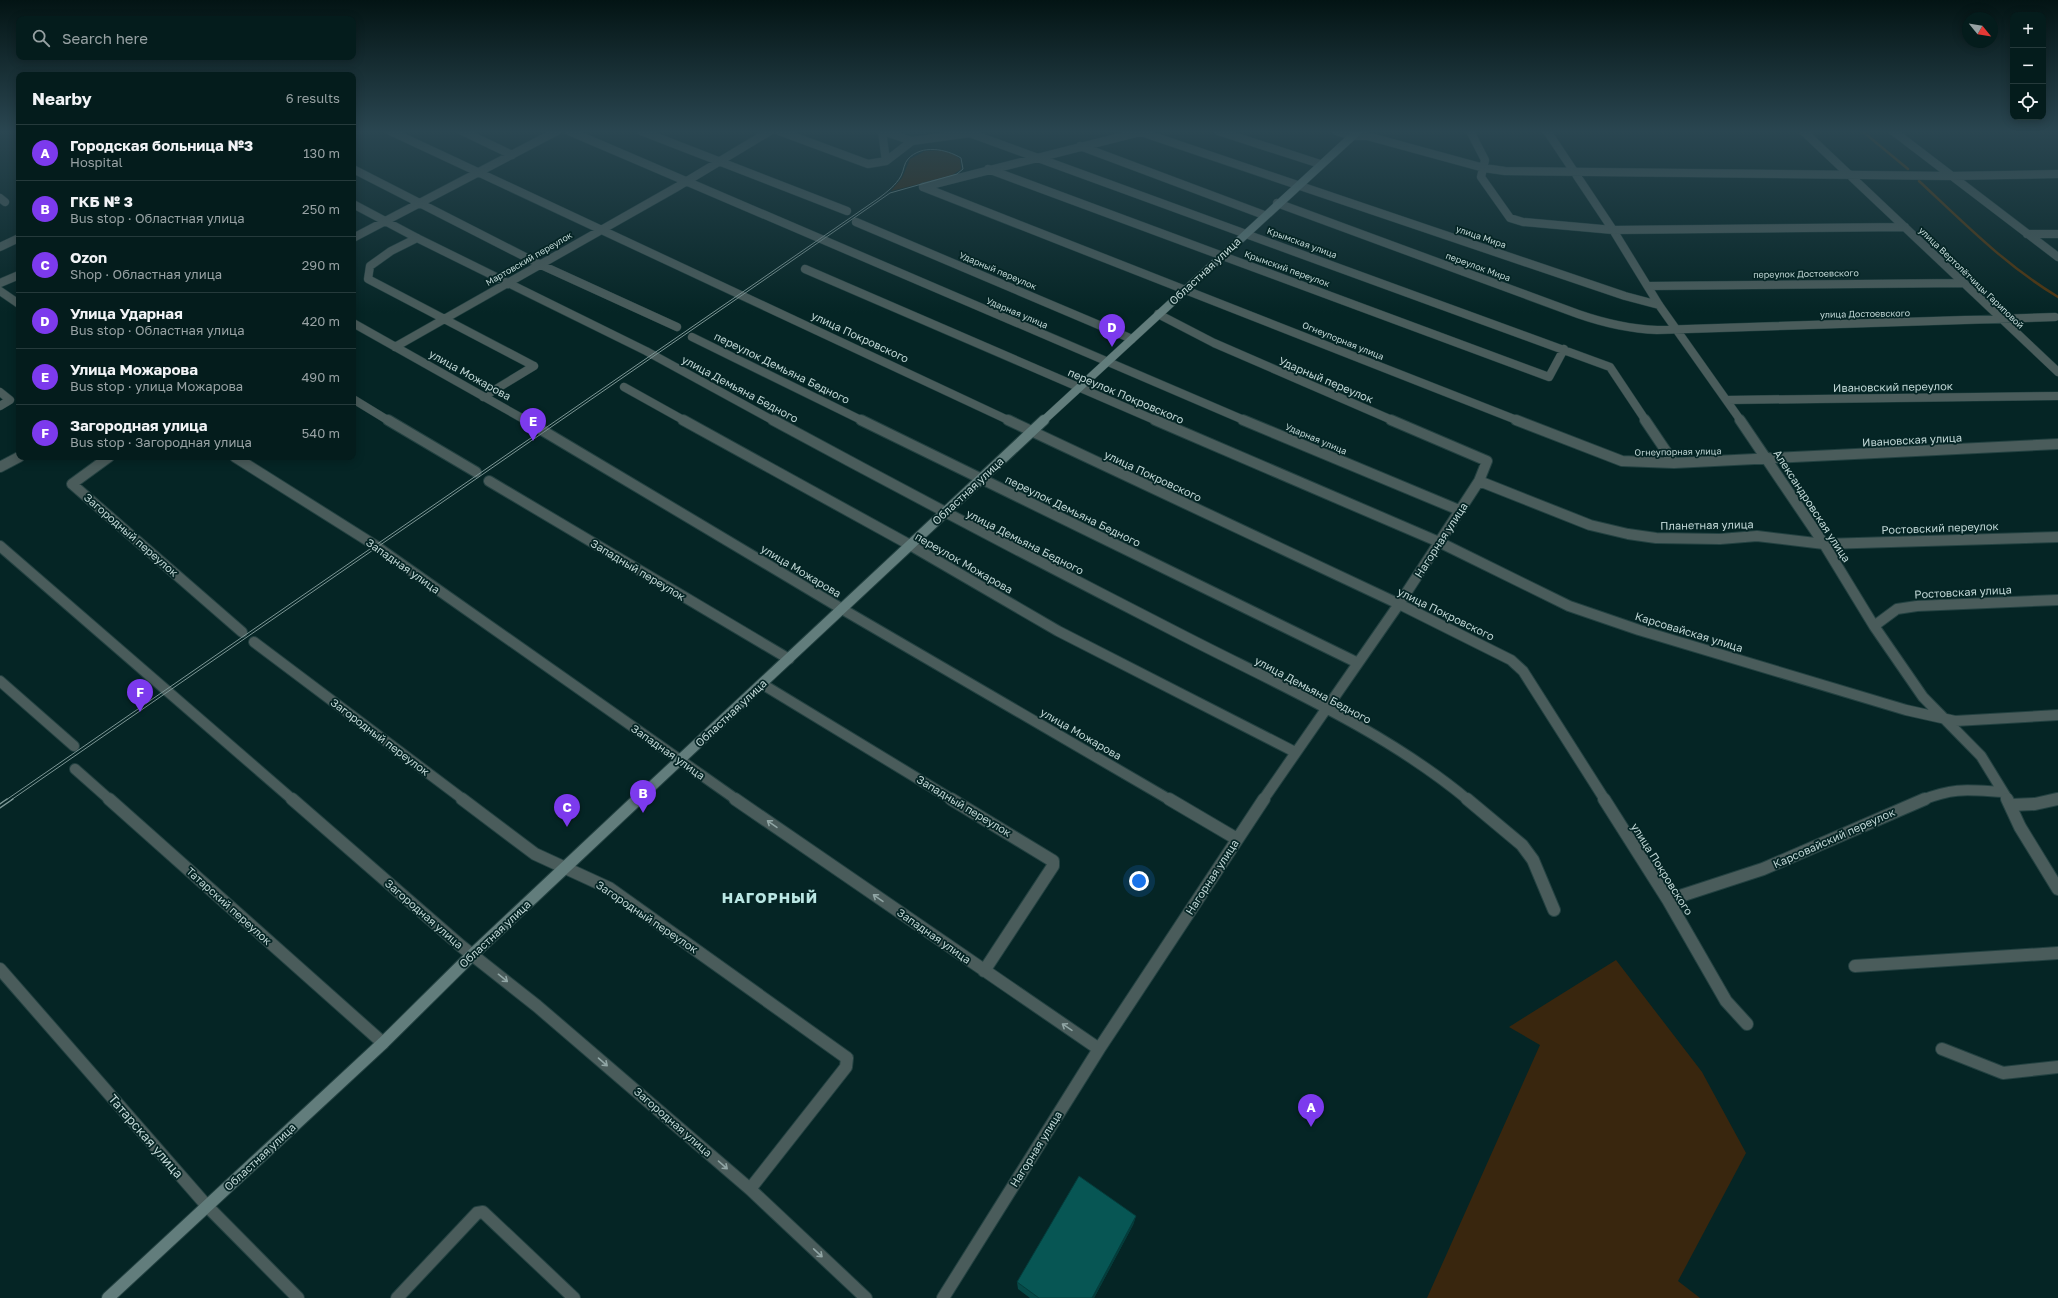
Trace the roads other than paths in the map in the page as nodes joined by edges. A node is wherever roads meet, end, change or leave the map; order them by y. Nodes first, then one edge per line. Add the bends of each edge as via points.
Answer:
1 (399, 192) edge
2 (440, 192) edge
3 (518, 192) edge
4 (669, 192) edge
5 (709, 192) edge
6 (795, 192) edge
7 (935, 192) edge
8 (1049, 192) edge
9 (1131, 192) edge
10 (1202, 192) edge
11 (1290, 192) edge
12 (1316, 192) edge
13 (1491, 192) edge
14 (1588, 192) edge
15 (1868, 192) edge
16 (1971, 192) edge
17 (0, 198) edge
18 (420, 202) junction
19 (1277, 203) junction
20 (0, 204) edge
21 (356, 206) edge
22 (847, 211) dead end
23 (1264, 215) junction
24 (384, 222) junction
25 (856, 222) dead end
26 (1905, 227) junction
27 (600, 229) junction
28 (1614, 230) junction
29 (1246, 232) junction
30 (2027, 234) junction
31 (2058, 234) edge
32 (356, 236) edge
33 (417, 238) junction
34 (16, 239) edge
35 (0, 247) edge
36 (1221, 255) junction
37 (2058, 257) edge
38 (539, 264) junction
39 (805, 269) dead end
40 (16, 276) edge
41 (0, 283) edge
42 (508, 283) junction
43 (1964, 283) junction
44 (1649, 286) junction
45 (1185, 290) junction
46 (0, 291) edge
47 (16, 302) edge
48 (1659, 305) junction
49 (1158, 314) junction
50 (2055, 317) dead end
51 (444, 318) junction
52 (2001, 320) junction
53 (356, 325) edge
54 (677, 327) dead end
55 (1676, 328) junction
56 (692, 337) dead end
57 (1132, 338) junction
58 (395, 347) junction
59 (1564, 349) junction
60 (1106, 362) junction
61 (2058, 372) edge
62 (624, 387) dead end
63 (1078, 388) junction
64 (0, 392) edge
65 (2058, 396) edge
66 (483, 397) junction
67 (1727, 400) junction
68 (356, 401) edge
69 (0, 406) edge
70 (1032, 432) junction
71 (2058, 444) edge
72 (16, 459) edge
73 (1766, 459) junction
74 (105, 460) edge
75 (240, 460) edge
76 (1487, 461) joint
77 (1674, 463) junction
78 (0, 467) edge
79 (476, 472) dead end
80 (981, 479) junction
81 (489, 480) dead end
82 (1479, 481) junction
83 (1459, 510) junction
84 (944, 513) junction
85 (2058, 537) edge
86 (1439, 542) junction
87 (1824, 544) junction
88 (910, 545) junction
89 (0, 546) edge
90 (2058, 600) edge
91 (1399, 604) junction
92 (842, 609) junction
93 (1874, 626) junction
94 (242, 632) dead end
95 (254, 642) dead end
96 (789, 659) junction
97 (1358, 663) junction
98 (0, 681) edge
99 (762, 684) junction
100 (1325, 708) junction
101 (2058, 715) edge
102 (1943, 718) junction
103 (74, 746) dead end
104 (1295, 752) junction
105 (680, 761) junction
106 (75, 769) dead end
107 (2003, 792) junction
108 (2058, 799) edge
109 (2011, 805) junction
110 (1237, 839) junction
111 (565, 868) junction
112 (2058, 889) edge
113 (1668, 900) junction
114 (1554, 910) dead end
115 (2058, 953) edge
116 (473, 954) junction
117 (1855, 966) dead end
118 (0, 969) edge
119 (984, 971) junction
120 (1747, 1024) dead end
121 (383, 1043) junction
122 (1099, 1049) junction
123 (1942, 1049) dead end
124 (2058, 1067) edge
125 (750, 1189) junction
126 (207, 1206) junction
127 (108, 1298) edge
128 (298, 1298) edge
129 (397, 1298) edge
130 (574, 1298) edge
131 (866, 1298) edge
132 (943, 1298) edge

1 - 18 street
2 - 18 street
3 - 27 street, улица Покровского
4 - 27 street, Мартовский переулок
5 - 60 street, Ударная улица
6 - 22 street
7 - 45 street, Огнеупорная улица
8 - 36 street, Крымский переулок
9 - 29 street, Крымская улица
10 - 23 street
11 - 19 main road, Областная улица
12 - 48 street, улица Мира via 1625,296
13 - 28 street via 1510,218 1523,222
14 - 28 street, Александровская улица
15 - 26 street, улица Вертолётчицы Гариповой
16 - 30 street
17 - 20 street via 5,202
18 - 24 street
18 - 38 street
19 - 23 main road, Областная улица
19 - 55 street, переулок Мира via 1463,273 1622,328 1659,331
21 - 24 street, улица Демьяна Бедного
23 - 29 main road, Областная улица
24 - 32 street
24 - 33 street, улица Демьяна Бедного
25 - 57 street, Ударный переулок
26 - 28 street
26 - 43 street, улица Вертолётчицы Гариповой
27 - 38 street, Мартовский переулок
27 - 70 street, улица Покровского
28 - 44 street, Александровская улица
29 - 36 main road, Областная улица
29 - 59 street, Крымская улица
30 - 31 street
30 - 37 street
33 - 42 street, улица Демьяна Бедного
33 - 51 street via 370,266 368,279
34 - 35 street
36 - 45 main road, Областная улица
36 - 59 street, Крымский переулок via 1549,377
38 - 42 street, Мартовский переулок
38 - 54 street
39 - 63 street, переулок Покровского
40 - 41 street
42 - 51 street, Мартовский переулок
42 - 84 street, улица Демьяна Бедного via 646,351
43 - 44 street, переулок Достоевского
43 - 52 street, улица Вертолётчицы Гариповой
44 - 48 street, Александровская улица
45 - 49 main road, Областная улица
45 - 77 street, Огнеупорная улица via 1615,459 1639,463
46 - 47 street
48 - 55 street, Александровская улица
49 - 57 main road, Областная улица
49 - 76 street, Ударный переулок via 1214,343
50 - 52 street, улица Достоевского
51 - 58 street, Мартовский переулок
51 - 66 street via 534,366
52 - 55 street, улица Достоевского
52 - 61 street, улица Вертолётчицы Гариповой
53 - 58 street, улица Можарова
55 - 67 street, Александровская улица
56 - 80 street, переулок Демьяна Бедного
57 - 60 main road, Областная улица
58 - 66 street, улица Можарова
59 - 77 street, Крымская улица via 1610,367
60 - 63 main road, Областная улица
60 - 83 street, Ударная улица
62 - 88 street, переулок Можарова
63 - 70 main road, Областная улица
63 - 86 street, переулок Покровского
64 - 69 street via 10,400
65 - 67 street, Ивановский переулок
66 - 92 street, улица Можарова via 542,429
67 - 73 street, Александровская улица
68 - 79 street
70 - 80 main road, Областная улица
70 - 91 street, улица Покровского
71 - 73 street, Ивановская улица
72 - 78 street
73 - 77 street, Огнеупорная улица
73 - 87 street, Александровская улица
74 - 94 street, Загородный переулок via 72,484
75 - 105 street, Западная улица via 373,544
76 - 82 street, Нагорная улица
80 - 84 main road, Областная улица
80 - 97 street, переулок Демьяна Бедного
81 - 96 street, Западный переулок
82 - 83 street, Нагорная улица
82 - 87 street, Планетная улица via 1590,525 1628,534 1687,539 1757,536
83 - 86 street, Нагорная улица
84 - 88 main road, Областная улица
84 - 100 street, улица Демьяна Бедного
85 - 87 street, Ростовский переулок
86 - 91 street, Нагорная улица
86 - 102 street, Карсовайская улица via 1569,606 1632,628 1906,710
87 - 93 street, Александровская улица
88 - 92 main road, Областная улица
88 - 104 street, переулок Можарова via 1058,631
89 - 116 street, Загородная улица
90 - 93 street, Ростовская улица via 1917,606 1897,609
91 - 97 street, Нагорная улица
91 - 113 street, улица Покровского via 1488,647 1511,660 1523,671
92 - 96 main road, Областная улица
92 - 110 street, улица Можарова
93 - 102 street, Александровская улица via 1923,697
95 - 111 street, Загородный переулок via 535,854
96 - 99 main road, Областная улица
97 - 100 street, Нагорная улица
98 - 103 street
99 - 105 main road, Областная улица
99 - 119 street, Западный переулок via 1054,861
100 - 104 street, Нагорная улица
100 - 114 street, улица Демьяна Бедного via 1400,751 1448,784 1517,840 1533,860
101 - 102 street, Карсовайская улица via 1955,721
102 - 107 street, Александровская улица via 1981,756
104 - 110 street, Нагорная улица
105 - 111 main road, Областная улица
119 -> 105 street, Западная улица
106 - 121 street, Татарский переулок
107 - 109 street, Александровская улица
107 - 113 street, Карсовайский переулок via 1961,789 1943,792 1763,869
108 - 109 street via 2035,804
109 - 112 street, Александровская улица via 2020,827
110 - 122 street, Нагорная улица
111 - 116 main road, Областная улица
111 - 125 street, Загородный переулок via 609,888 847,1058 846,1067
113 - 120 street, улица Покровского via 1726,1001
115 - 117 street
116 - 121 main road, Областная улица
116 -> 125 street, Загородная улица
118 - 126 street, Татарская улица
122 -> 119 street, Западная улица
121 - 126 main road, Областная улица
122 - 132 street, Нагорная улица
123 - 124 street via 2002,1073
125 -> 131 street, Загородная улица
126 - 127 main road, Областная улица
126 - 128 street, Татарская улица
129 - 130 street via 477,1213 483,1212

